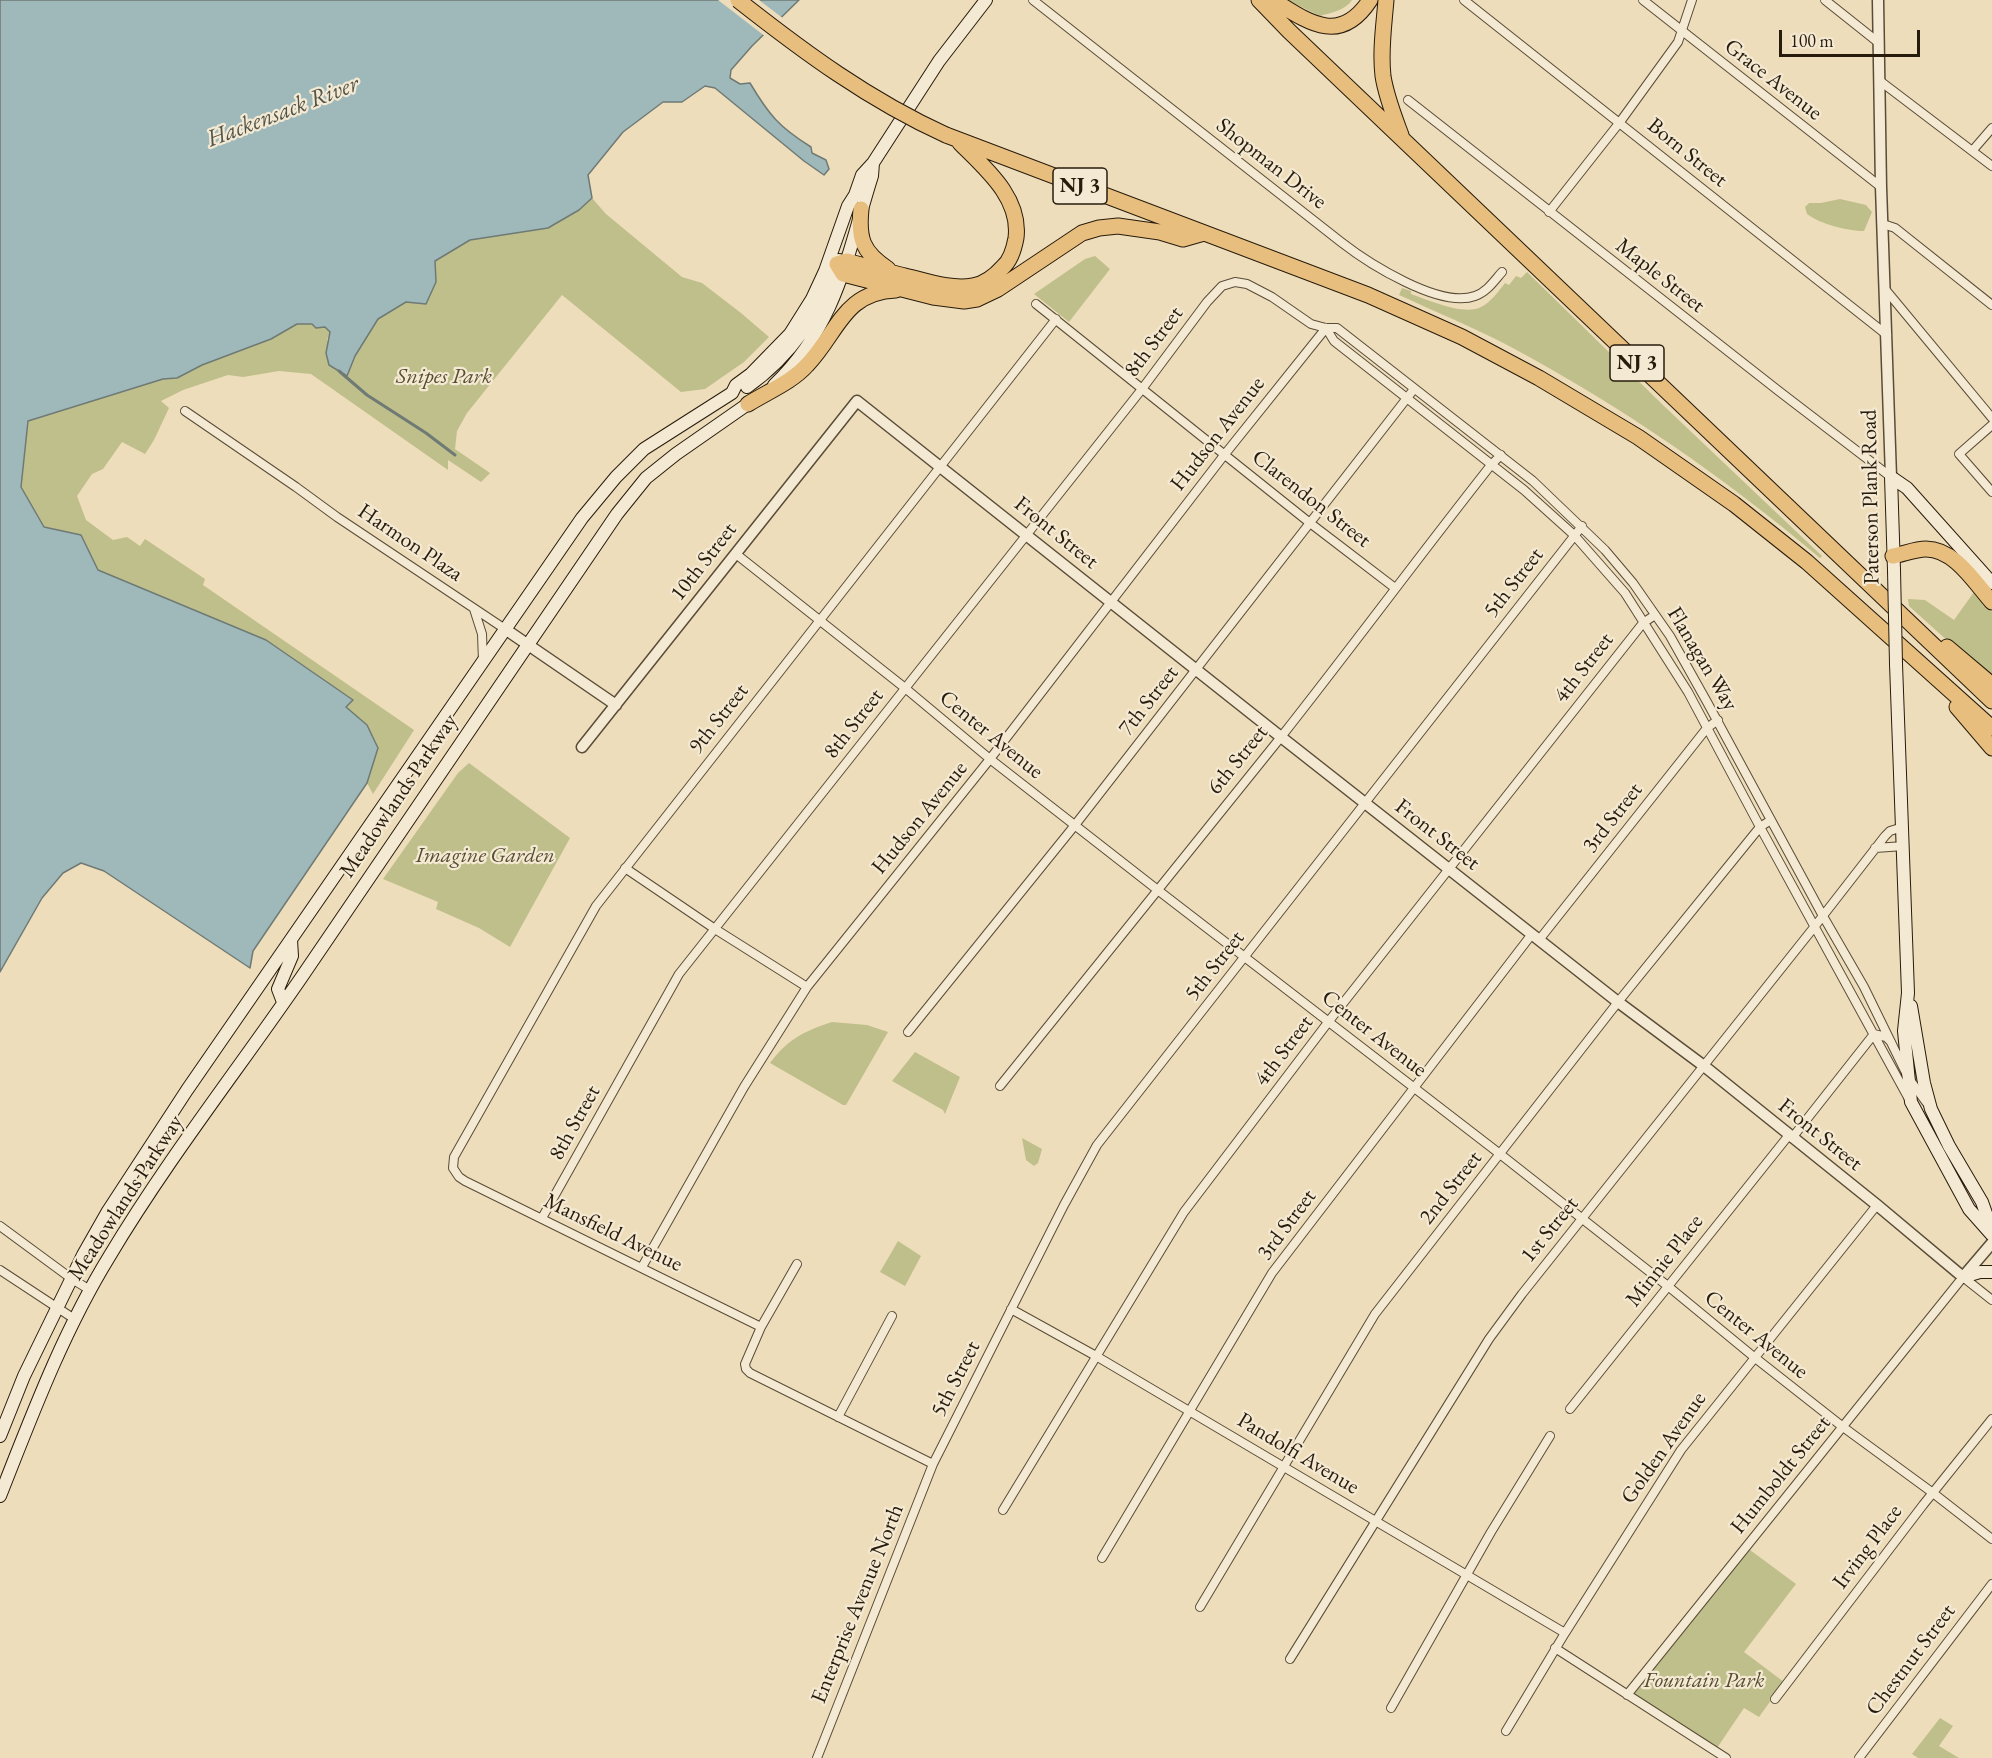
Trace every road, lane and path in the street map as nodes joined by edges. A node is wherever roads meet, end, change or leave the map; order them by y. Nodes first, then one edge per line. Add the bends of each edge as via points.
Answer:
1 (738, 0) edge
2 (986, 0) edge
3 (1033, 0) edge
4 (1259, 0) edge
5 (1273, 0) edge
6 (1370, 0) edge
7 (1386, 0) edge
8 (1464, 0) edge
9 (1643, 0) edge
10 (1692, 0) edge
11 (1825, 0) edge
12 (1878, 0) edge
13 (1683, 32) junction
14 (1879, 43) junction
15 (1880, 81) junction
16 (1408, 100) dead end
17 (1620, 122) junction
18 (1992, 128) edge
19 (951, 137) junction
20 (1403, 139) junction
21 (1973, 150) junction
22 (1992, 166) edge
23 (1881, 187) junction
24 (858, 202) junction
25 (1549, 212) junction
26 (1883, 224) junction
27 (1204, 233) junction
28 (842, 266) junction
29 (1502, 272) dead end
30 (904, 282) junction
31 (1235, 282) joint
32 (1885, 289) junction
33 (1036, 304) dead end
34 (1992, 305) edge
35 (1056, 320) junction
36 (1326, 328) junction
37 (1887, 335) junction
38 (1142, 388) junction
39 (1414, 388) junction
40 (732, 393) junction
41 (1407, 398) junction
42 (857, 401) joint
43 (748, 404) junction
44 (185, 411) dead end
45 (1992, 418) edge
46 (1458, 422) junction
47 (1992, 425) edge
48 (1449, 432) junction
49 (1225, 454) junction
50 (1501, 454) junction
51 (1491, 465) junction
52 (941, 467) junction
53 (1891, 477) junction
54 (1545, 491) junction
55 (1992, 492) edge
56 (1537, 501) junction
57 (1310, 522) junction
58 (1581, 526) junction
59 (1026, 534) junction
60 (1574, 535) junction
61 (736, 554) junction
62 (1894, 563) junction
63 (1620, 567) junction
64 (1610, 575) junction
65 (1992, 583) edge
66 (1872, 586) junction
67 (1395, 588) junction
68 (1110, 602) junction
69 (1992, 603) edge
70 (474, 609) junction
71 (1656, 615) junction
72 (819, 621) junction
73 (1643, 622) junction
74 (505, 629) junction
75 (528, 645) junction
76 (483, 661) junction
77 (1925, 668) junction
78 (1196, 670) junction
79 (1992, 685) edge
80 (905, 688) junction
81 (1992, 701) edge
82 (616, 705) junction
83 (1718, 720) junction
84 (1707, 728) junction
85 (1992, 728) edge
86 (1281, 737) junction
87 (582, 747) dead end
88 (1992, 748) edge
89 (990, 759) junction
90 (1747, 774) junction
91 (1736, 781) junction
92 (1366, 804) junction
93 (1771, 820) junction
94 (1075, 825) junction
95 (1760, 827) junction
96 (1903, 827) junction
97 (1904, 846) junction
98 (1875, 848) junction
99 (625, 868) junction
100 (1449, 868) junction
101 (1159, 891) junction
102 (1823, 916) junction
103 (1815, 927) junction
104 (715, 930) junction
105 (1536, 937) junction
106 (291, 940) junction
107 (1244, 958) junction
108 (807, 987) junction
109 (1908, 993) junction
110 (284, 1002) junction
111 (1618, 1002) junction
112 (1329, 1021) junction
113 (908, 1032) dead end
114 (1874, 1034) junction
115 (1894, 1045) junction
116 (1704, 1066) junction
117 (1908, 1077) junction
118 (1000, 1086) dead end
119 (1414, 1087) junction
120 (1911, 1102) junction
121 (1931, 1109) junction
122 (1790, 1137) junction
123 (1932, 1142) junction
124 (1949, 1146) junction
125 (1500, 1154) junction
126 (453, 1168) joint
127 (1877, 1205) junction
128 (542, 1218) junction
129 (1582, 1219) junction
130 (0, 1226) edge
131 (1992, 1230) edge
132 (1992, 1235) edge
133 (1992, 1243) edge
134 (797, 1264) dead end
135 (642, 1267) junction
136 (0, 1270) edge
137 (1992, 1272) edge
138 (1963, 1278) junction
139 (72, 1279) junction
140 (1669, 1287) junction
141 (90, 1290) junction
142 (1992, 1300) edge
143 (58, 1308) junction
144 (1011, 1309) junction
145 (892, 1316) dead end
146 (76, 1320) junction
147 (761, 1327) junction
148 (1096, 1356) junction
149 (1754, 1357) junction
150 (1570, 1409) dead end
151 (1190, 1411) junction
152 (838, 1417) junction
153 (1992, 1419) edge
154 (1843, 1427) junction
155 (0, 1436) edge
156 (1550, 1437) dead end
157 (933, 1464) junction
158 (1284, 1467) junction
159 (1933, 1493) junction
160 (0, 1496) edge
161 (1003, 1510) dead end
162 (1376, 1521) junction
163 (1992, 1539) edge
164 (1102, 1558) dead end
165 (1466, 1575) junction
166 (1992, 1584) edge
167 (1200, 1607) dead end
168 (1565, 1633) junction
169 (1556, 1648) junction
170 (1290, 1659) dead end
171 (1627, 1695) junction
172 (1775, 1699) dead end
173 (1391, 1708) dead end
174 (1506, 1731) dead end
175 (817, 1758) edge
176 (1726, 1758) edge
177 (1859, 1758) edge

1 - 19 highway, NJ 3, bridge via 847,82
2 - 24 main road, Meadowlands Parkway via 939,61 873,163 872,176
3 - 29 street, Shopman Drive via 1378,268 1417,287 1457,298 1483,292
4 - 20 highway, NJ 3
5 - 6 highway via 1301,18 1327,27 1352,19
7 - 20 highway via 1383,75
8 - 17 street, Born Street
9 - 13 street, Grace Avenue
10 - 13 street
11 - 14 street
12 - 14 street, Paterson Plank Road
13 - 17 street
13 - 23 street, Grace Avenue
14 - 15 street, Paterson Plank Road
15 - 21 street
15 - 23 street, Paterson Plank Road
16 - 25 street, Maple Street
17 - 25 street
17 - 37 street, Born Street
18 - 21 street
19 - 27 highway, NJ 3
19 - 30 highway via 982,165 1006,195 1017,229 1014,246 1007,263 992,278 975,286
20 - 66 highway, NJ 3
21 - 22 street
23 - 26 street, Paterson Plank Road
24 - 28 main road, Meadowlands Parkway
24 - 30 highway via 860,234 868,252
24 - 40 main road, Meadowlands Parkway via 848,206 825,271 790,334
25 - 53 street, Maple Street
26 - 32 street, Paterson Plank Road
26 - 34 street via 1895,228
27 - 30 highway via 1183,239 1138,228 1099,228 1082,233 987,295 964,301 949,300
27 - 77 highway, NJ 3 via 1424,319 1590,407 1692,474 1771,533
28 - 30 highway
28 - 40 main road via 797,340 758,380
28 - 43 main road, Meadowlands Parkway via 821,326 796,362
30 - 43 highway via 858,300 807,366
31 - 36 street, Flanagan Way via 1259,290 1311,324
31 - 38 street, 8th Street via 1216,290
32 - 37 street, Paterson Plank Road
32 - 45 street
33 - 35 street, Clarendon Street
35 - 38 street, Clarendon Street
35 - 52 street, 9th Street
36 - 39 street, Flanagan Way via 1337,328
36 - 41 street, Flanagan Way via 1334,341
36 - 49 street, Hudson Avenue
37 - 53 street, Paterson Plank Road
38 - 49 street, Clarendon Street
38 - 59 street, 8th Street
39 - 41 street, 7th Street
39 - 46 street, Flanagan Way
40 - 74 main road, Meadowlands Parkway via 644,449 616,477 582,518
41 - 48 street, Flanagan Way
41 - 57 street, 7th Street
42 - 52 street, Front Street
42 - 61 street, 10th Street
43 - 75 main road, Meadowlands Parkway via 646,478
44 - 70 street, Harmon Plaza
46 - 48 street
46 - 50 street, Flanagan Way
47 - 55 street via 1959,454
48 - 51 street, Flanagan Way
49 - 57 street, Clarendon Street
49 - 68 street, Hudson Avenue
50 - 51 street, 6th Street
50 - 54 street, Flanagan Way
51 - 56 street, Flanagan Way
51 - 67 street, 6th Street
52 - 59 street, Front Street
52 - 72 street, 9th Street
53 - 62 main road, Paterson Plank Road
53 - 65 main road via 1907,488
54 - 56 street
54 - 58 street, Flanagan Way
56 - 60 street, Flanagan Way
57 - 67 street, Clarendon Street
57 - 78 street, 7th Street
58 - 60 street, 5th Street
58 - 63 street, Flanagan Way
59 - 68 street, Front Street
59 - 80 street, 8th Street
60 - 64 street, Flanagan Way
60 - 92 street, 5th Street
61 - 72 street, Center Avenue
61 - 82 street, 10th Street
62 - 69 highway via 1923,549 1944,553 1962,567
62 - 96 main road, Paterson Plank Road, bridge
63 - 64 street
63 - 71 street, Flanagan Way
64 - 73 street, Flanagan Way
66 - 79 highway, NJ 3
66 - 81 highway, NJ 3
67 - 86 street, 6th Street
68 - 78 street, Front Street
68 - 89 street, Hudson Avenue
70 - 74 street, Harmon Plaza
70 - 76 street via 482,634
71 - 73 street, 4th Street
71 - 83 street, Flanagan Way
72 - 80 street, Center Avenue
72 - 99 street, 9th Street
73 - 84 street, Flanagan Way
73 - 100 street, 4th Street
74 - 75 street, Harmon Plaza
74 - 76 main road, Meadowlands Parkway
75 - 82 street, Harmon Plaza
75 - 110 main road, Meadowlands Parkway
76 - 106 main road, Meadowlands Parkway
77 - 85 highway, NJ 3
77 - 88 highway, NJ 3
78 - 86 street, Front Street
78 - 94 street, 7th Street
80 - 89 street, Center Avenue
80 - 104 street, 8th Street
82 - 87 street, 10th Street
83 - 84 street, 3rd Street
83 - 90 street, Flanagan Way
84 - 91 street, Flanagan Way
84 - 105 street, 3rd Street
86 - 92 street, Front Street
86 - 101 street, 6th Street
89 - 94 street, Center Avenue
89 - 108 street, Hudson Avenue
90 - 91 street
90 - 93 street, Flanagan Way
91 - 95 street, Flanagan Way
92 - 100 street, Front Street
92 - 107 street, 5th Street
93 - 95 street, 2nd Street
93 - 102 street, Flanagan Way
94 - 101 street, Center Avenue
94 - 113 street, 7th Street
95 - 103 street, Flanagan Way
95 - 111 street, 2nd Street
96 - 97 main road, Paterson Plank Road
96 - 98 street, 1st Street via 1890,831
97 - 98 street
97 - 109 main road, Paterson Plank Road
98 - 102 street, 1st Street
99 - 104 street
99 - 126 street, 9th Street via 590,916 454,1157
100 - 105 street, Front Street
100 - 112 street, 4th Street
101 - 107 street, Center Avenue
101 - 118 street, 6th Street
102 - 103 street, 1st Street
102 - 115 street, Flanagan Way
103 - 114 street, Flanagan Way
103 - 116 street, 1st Street
104 - 108 street
104 - 128 street, 8th Street via 679,974
105 - 111 street, Front Street
105 - 119 street, 3rd Street
106 - 110 main road via 292,956 278,989
106 - 139 main road, Meadowlands Parkway via 108,1210
107 - 112 street, Center Avenue
107 - 144 street, 5th Street via 1097,1145
108 - 135 street, Hudson Avenue via 744,1087
109 - 117 main road, Paterson Plank Road via 1904,1031
109 - 121 main road, Paterson Plank Road
110 - 141 main road, Meadowlands Parkway via 153,1188
111 - 116 street, Front Street
111 - 125 street, 2nd Street
112 - 119 street, Center Avenue
112 - 148 street, 4th Street via 1184,1212
114 - 115 street via 1886,1037
114 - 120 street, Flanagan Way
114 - 122 street, Minnie Place
115 - 117 street, Flanagan Way
116 - 122 street, Front Street
116 - 129 street, 1st Street
117 - 120 main road, Paterson Plank Road
117 - 121 street, Flanagan Way
119 - 125 street, Center Avenue
119 - 151 street, 3rd Street via 1272,1273
120 - 123 main road
121 - 124 main road, Paterson Plank Road
122 - 127 street, Front Street
122 - 140 street, Minnie Place
123 - 124 main road
123 - 132 main road via 1969,1209
124 - 131 main road, Paterson Plank Road via 1982,1202
125 - 129 street, Center Avenue
125 - 158 street, 2nd Street via 1375,1314
126 - 128 street, Mansfield Avenue via 465,1181
127 - 138 street, Front Street
127 - 149 street, Golden Avenue
128 - 135 street, Mansfield Avenue
129 - 140 street, Center Avenue
129 - 162 street, 1st Street via 1489,1339
130 - 139 street
133 - 138 street
134 - 147 street
135 - 147 street, Mansfield Avenue
136 - 143 street
137 - 138 main road
138 - 142 street, Front Street
138 - 154 street, Humboldt Street
139 - 141 street
139 - 143 main road, Meadowlands Parkway
140 - 149 street, Center Avenue
140 - 150 street, Minnie Place
141 - 146 main road, Meadowlands Parkway
143 - 146 street
143 - 155 main road, Meadowlands Parkway
144 - 148 street, Pandolfi Avenue
144 - 157 street, 5th Street
145 - 152 street
146 - 160 main road, Meadowlands Parkway via 49,1374
147 - 152 street via 746,1369
148 - 151 street, Pandolfi Avenue
148 - 161 street, 4th Street
149 - 154 street, Center Avenue
149 - 168 street, Golden Avenue via 1681,1450
151 - 158 street, Pandolfi Avenue
151 - 164 street, 3rd Street
152 - 157 street
153 - 159 street, Irving Place
154 - 159 street, Center Avenue
154 - 171 street, Humboldt Street
156 - 165 street
157 - 175 street, Enterprise Avenue North
158 - 162 street, Pandolfi Avenue
158 - 167 street, 2nd Street
159 - 163 street, Center Avenue
159 - 172 street, Irving Place
162 - 165 street, Pandolfi Avenue
162 - 170 street, 1st Street
165 - 168 street, Pandolfi Avenue
165 - 173 street
166 - 177 street, Chestnut Street
168 - 169 street, Golden Avenue
169 - 171 street
169 - 174 street, Golden Avenue
171 - 176 street

